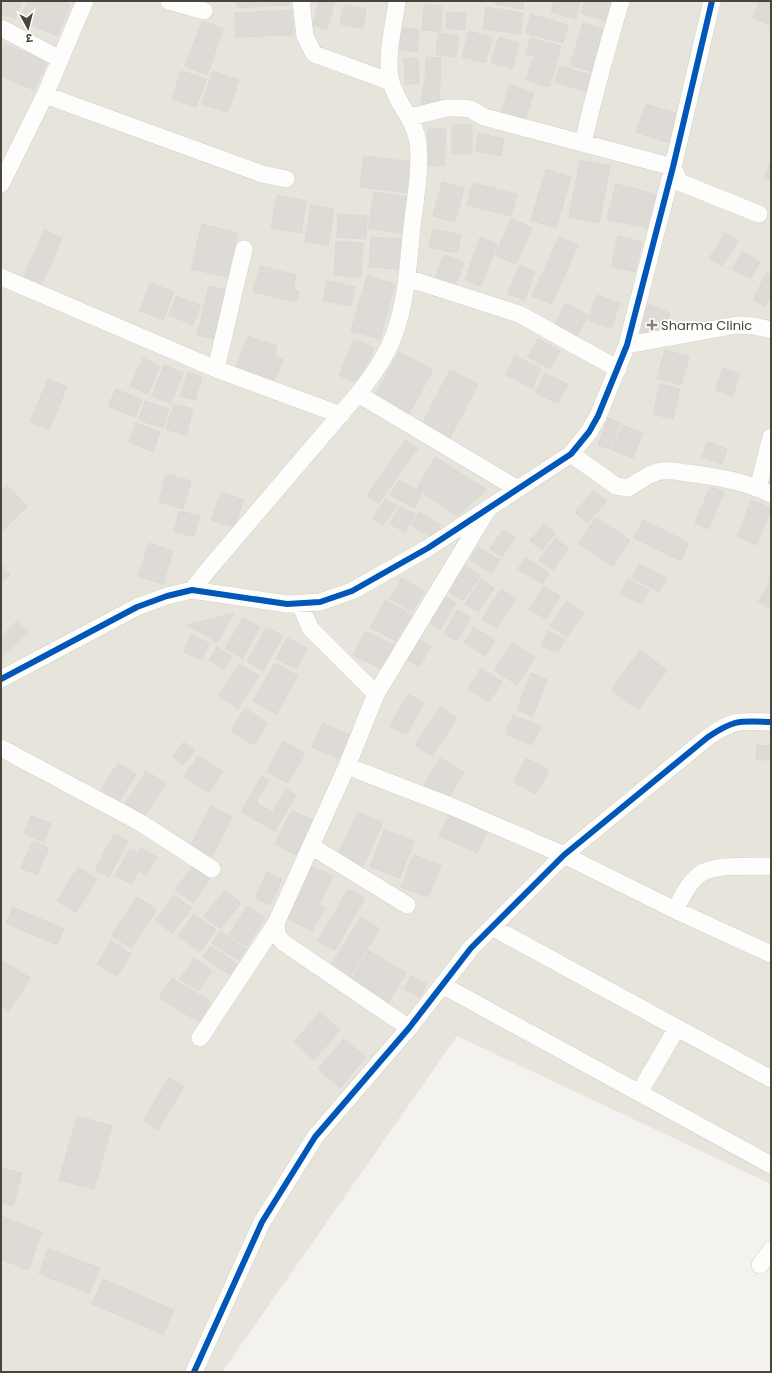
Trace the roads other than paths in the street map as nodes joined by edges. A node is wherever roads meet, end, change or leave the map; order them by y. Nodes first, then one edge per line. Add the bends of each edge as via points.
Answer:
1 (85, 1) edge
2 (169, 1) edge
3 (301, 1) edge
4 (397, 1) edge
5 (621, 1) edge
6 (712, 1) edge
7 (204, 11) dead end
8 (1, 28) edge
9 (60, 58) junction
10 (391, 82) junction
11 (45, 95) junction
12 (410, 117) junction
13 (583, 143) junction
14 (673, 167) junction
15 (286, 179) dead end
16 (1, 184) edge
17 (759, 214) dead end
18 (244, 249) dead end
19 (1, 277) edge
20 (407, 278) junction
21 (771, 330) edge
22 (627, 345) junction
23 (216, 369) junction
24 (618, 369) junction
25 (358, 394) junction
26 (341, 414) junction
27 (771, 437) edge
28 (571, 454) junction
29 (516, 488) junction
30 (765, 491) edge
31 (489, 507) junction
32 (192, 590) junction
33 (300, 604) junction
34 (1, 679) edge
35 (376, 694) junction
36 (771, 722) edge
37 (1, 748) edge
38 (347, 766) junction
39 (310, 846) junction
40 (564, 855) junction
41 (771, 866) edge
42 (212, 869) dead end
43 (407, 905) dead end
44 (675, 910) junction
45 (276, 923) junction
46 (492, 927) junction
47 (771, 954) edge
48 (442, 986) junction
49 (409, 1028) junction
50 (677, 1028) junction
51 (200, 1038) dead end
52 (771, 1079) edge
53 (639, 1093) junction
54 (771, 1165) edge
55 (771, 1250) edge
56 (760, 1265) dead end
57 (194, 1372) edge

1 - 9 street
2 - 7 street
3 - 10 street via 305,36 314,54
4 - 10 street via 389,66
5 - 13 street via 595,88
6 - 14 street
8 - 9 street
9 - 11 street
10 - 12 street via 398,100
11 - 15 street via 262,174
11 - 16 street
12 - 13 street via 447,108 470,109 484,117
12 - 20 street via 418,144 416,195
13 - 14 street
14 - 17 street via 679,182
14 - 22 street
18 - 23 street
19 - 23 street
20 - 24 street via 519,314
20 - 25 street via 401,314 394,335 373,374
21 - 22 street via 737,325
22 - 24 street
23 - 26 street
24 - 28 street via 598,416
25 - 26 street
25 - 29 street
26 - 32 street
27 - 30 street
28 - 29 street
28 - 30 street via 616,486 628,488 651,474 666,471 722,477
29 - 31 street
31 - 33 street via 428,548 352,591 320,602
31 - 35 street
32 - 33 street
32 - 34 street via 136,607
33 - 35 street via 310,628
35 - 38 street
36 - 40 street via 728,724
37 - 42 street via 140,823
38 - 39 street
38 - 40 street via 454,807
39 - 43 street
39 - 45 street
40 - 44 street
40 - 46 street
41 - 44 street via 718,868 700,873 688,885
44 - 47 street
45 - 49 street via 277,935 284,943
45 - 51 street
46 - 48 street via 471,948
46 - 50 street
48 - 49 street
48 - 53 street
49 - 57 street via 316,1137 266,1216
50 - 52 street
50 - 53 street
53 - 54 street
55 - 56 street

